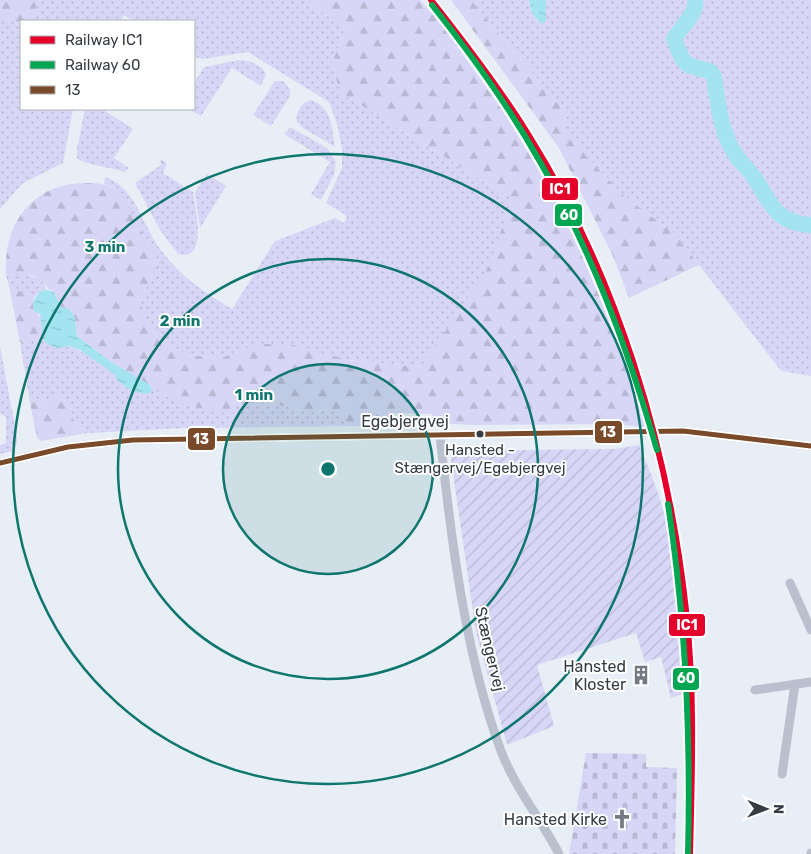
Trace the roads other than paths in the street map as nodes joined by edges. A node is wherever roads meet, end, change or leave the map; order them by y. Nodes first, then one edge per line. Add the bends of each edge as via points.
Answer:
1 (440, 436) junction
2 (811, 446) edge
3 (0, 463) edge
4 (790, 584) dead end
5 (811, 630) edge
6 (811, 682) edge
7 (795, 684) junction
8 (755, 690) dead end
9 (782, 774) dead end
10 (558, 854) edge

1 - 2 street, Egebjergvej via 683,431
1 - 3 street, Egebjergvej via 134,440 68,447
1 - 10 street, Stængervej via 471,646 501,751 514,780
4 - 5 street
6 - 7 street
7 - 8 street
7 - 9 street

